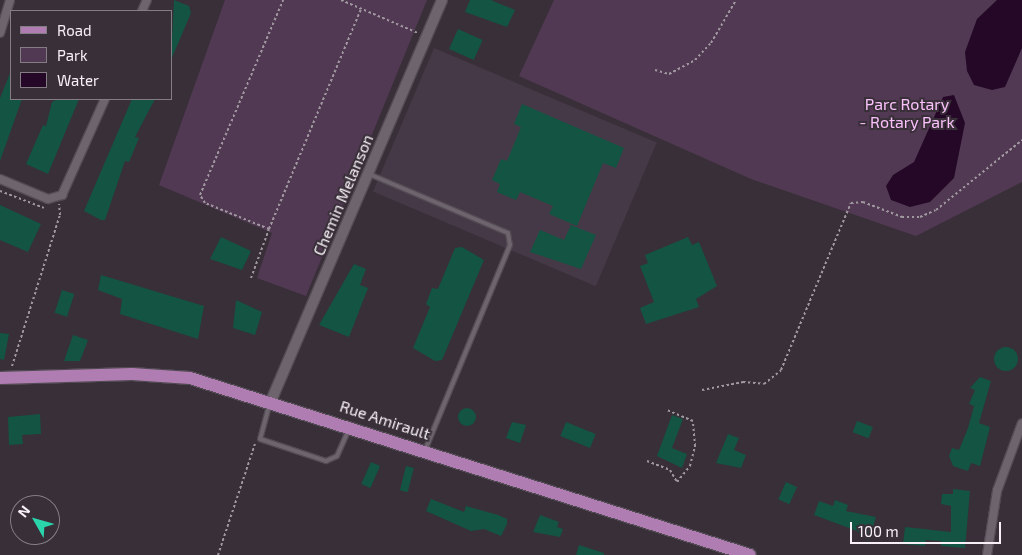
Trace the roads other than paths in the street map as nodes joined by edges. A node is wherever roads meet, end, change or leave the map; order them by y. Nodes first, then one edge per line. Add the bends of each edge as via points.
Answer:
1 (10, 0) edge
2 (442, 0) edge
3 (0, 33) edge
4 (105, 100) edge
5 (368, 174) junction
6 (0, 179) edge
7 (4, 378) edge
8 (271, 401) junction
9 (1022, 423) edge
10 (350, 426) junction
11 (426, 450) junction
12 (750, 555) edge
13 (987, 555) edge

1 - 3 street
2 - 5 street, Chemin Melanson
4 - 6 street via 68,186 57,198 40,196
5 - 8 street, Chemin Melanson
5 - 11 lane via 508,233 510,245
7 - 8 main road, Rue Amirault via 132,374 190,378
8 - 10 main road, Rue Amirault
8 - 10 lane via 258,434 262,440 330,462
9 - 13 street via 997,491
10 - 11 main road, Rue Amirault
11 - 12 main road, Rue Amirault

